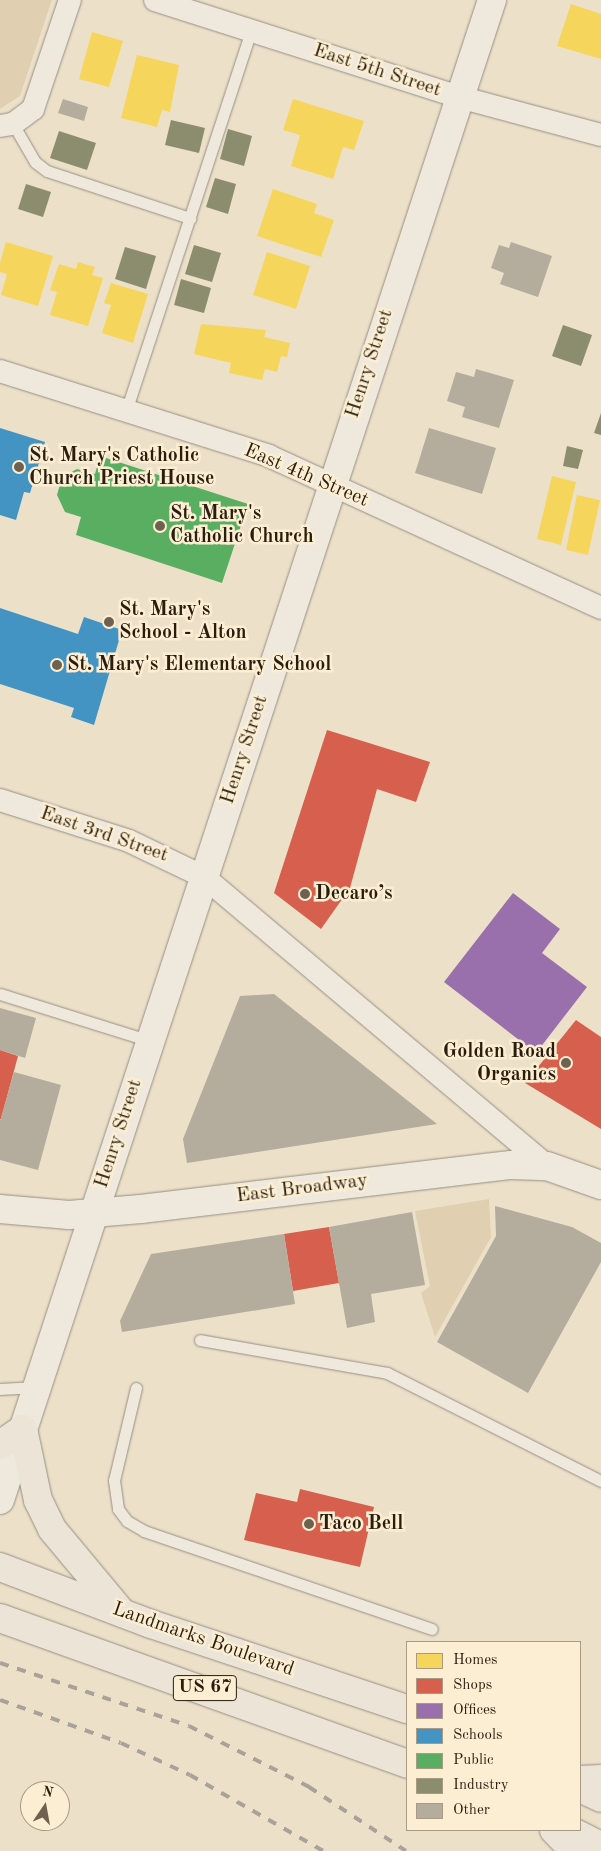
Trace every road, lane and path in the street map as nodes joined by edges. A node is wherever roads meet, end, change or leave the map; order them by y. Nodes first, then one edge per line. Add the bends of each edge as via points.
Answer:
1 (70, 0) edge
2 (155, 0) edge
3 (492, 0) edge
4 (251, 30) junction
5 (459, 97) junction
6 (7, 125) edge
7 (601, 135) edge
8 (190, 218) junction
9 (0, 371) edge
10 (126, 411) junction
11 (330, 486) junction
12 (601, 608) edge
13 (0, 800) edge
14 (204, 877) junction
15 (0, 994) edge
16 (150, 1041) junction
17 (547, 1166) junction
18 (601, 1185) edge
19 (0, 1209) edge
20 (93, 1213) junction
21 (200, 1340) dead end
22 (36, 1387) junction
23 (136, 1388) dead end
24 (0, 1389) edge
25 (23, 1429) junction
26 (0, 1445) edge
27 (601, 1481) edge
28 (0, 1500) edge
29 (0, 1567) edge
30 (122, 1613) junction
31 (0, 1618) edge
32 (432, 1629) dead end
33 (406, 1709) edge
34 (406, 1764) edge
35 (581, 1780) edge
36 (601, 1780) edge
37 (581, 1788) edge
38 (601, 1798) edge
39 (555, 1831) edge
40 (571, 1831) edge
41 (601, 1846) edge
42 (574, 1851) edge

1 - 6 street via 32,109
2 - 4 street, East 5th Street
3 - 5 street, Henry Street
4 - 5 street, East 5th Street
4 - 8 lane
5 - 7 street, East 5th Street
5 - 11 street, Henry Street
6 - 8 lane via 35,162 47,171
8 - 10 lane
9 - 10 street, East 4th Street
10 - 11 street, East 4th Street via 269,456
11 - 12 street, East 4th Street
11 - 14 street, Henry Street
13 - 14 street, East 3rd Street via 129,841
14 - 16 street, Henry Street
14 - 17 street, East 3rd Street
15 - 16 lane
16 - 20 street, Henry Street
17 - 18 street, East Broadway
17 - 20 street, East Broadway via 449,1170
19 - 20 street, East Broadway
20 - 22 street, Henry Street
21 - 27 lane via 387,1373
22 - 24 lane
22 - 25 street, Henry Street
23 - 32 lane via 114,1480 118,1509 127,1521 144,1531
25 - 26 main road
25 - 28 street, Henry Street
25 - 30 main road via 38,1500 52,1529
29 - 30 main road, Landmarks Boulevard / US 67
30 - 33 main road, Landmarks Boulevard / US 67
31 - 34 main road, US 67
35 - 36 main road
37 - 38 main road
39 - 42 main road
40 - 41 main road

